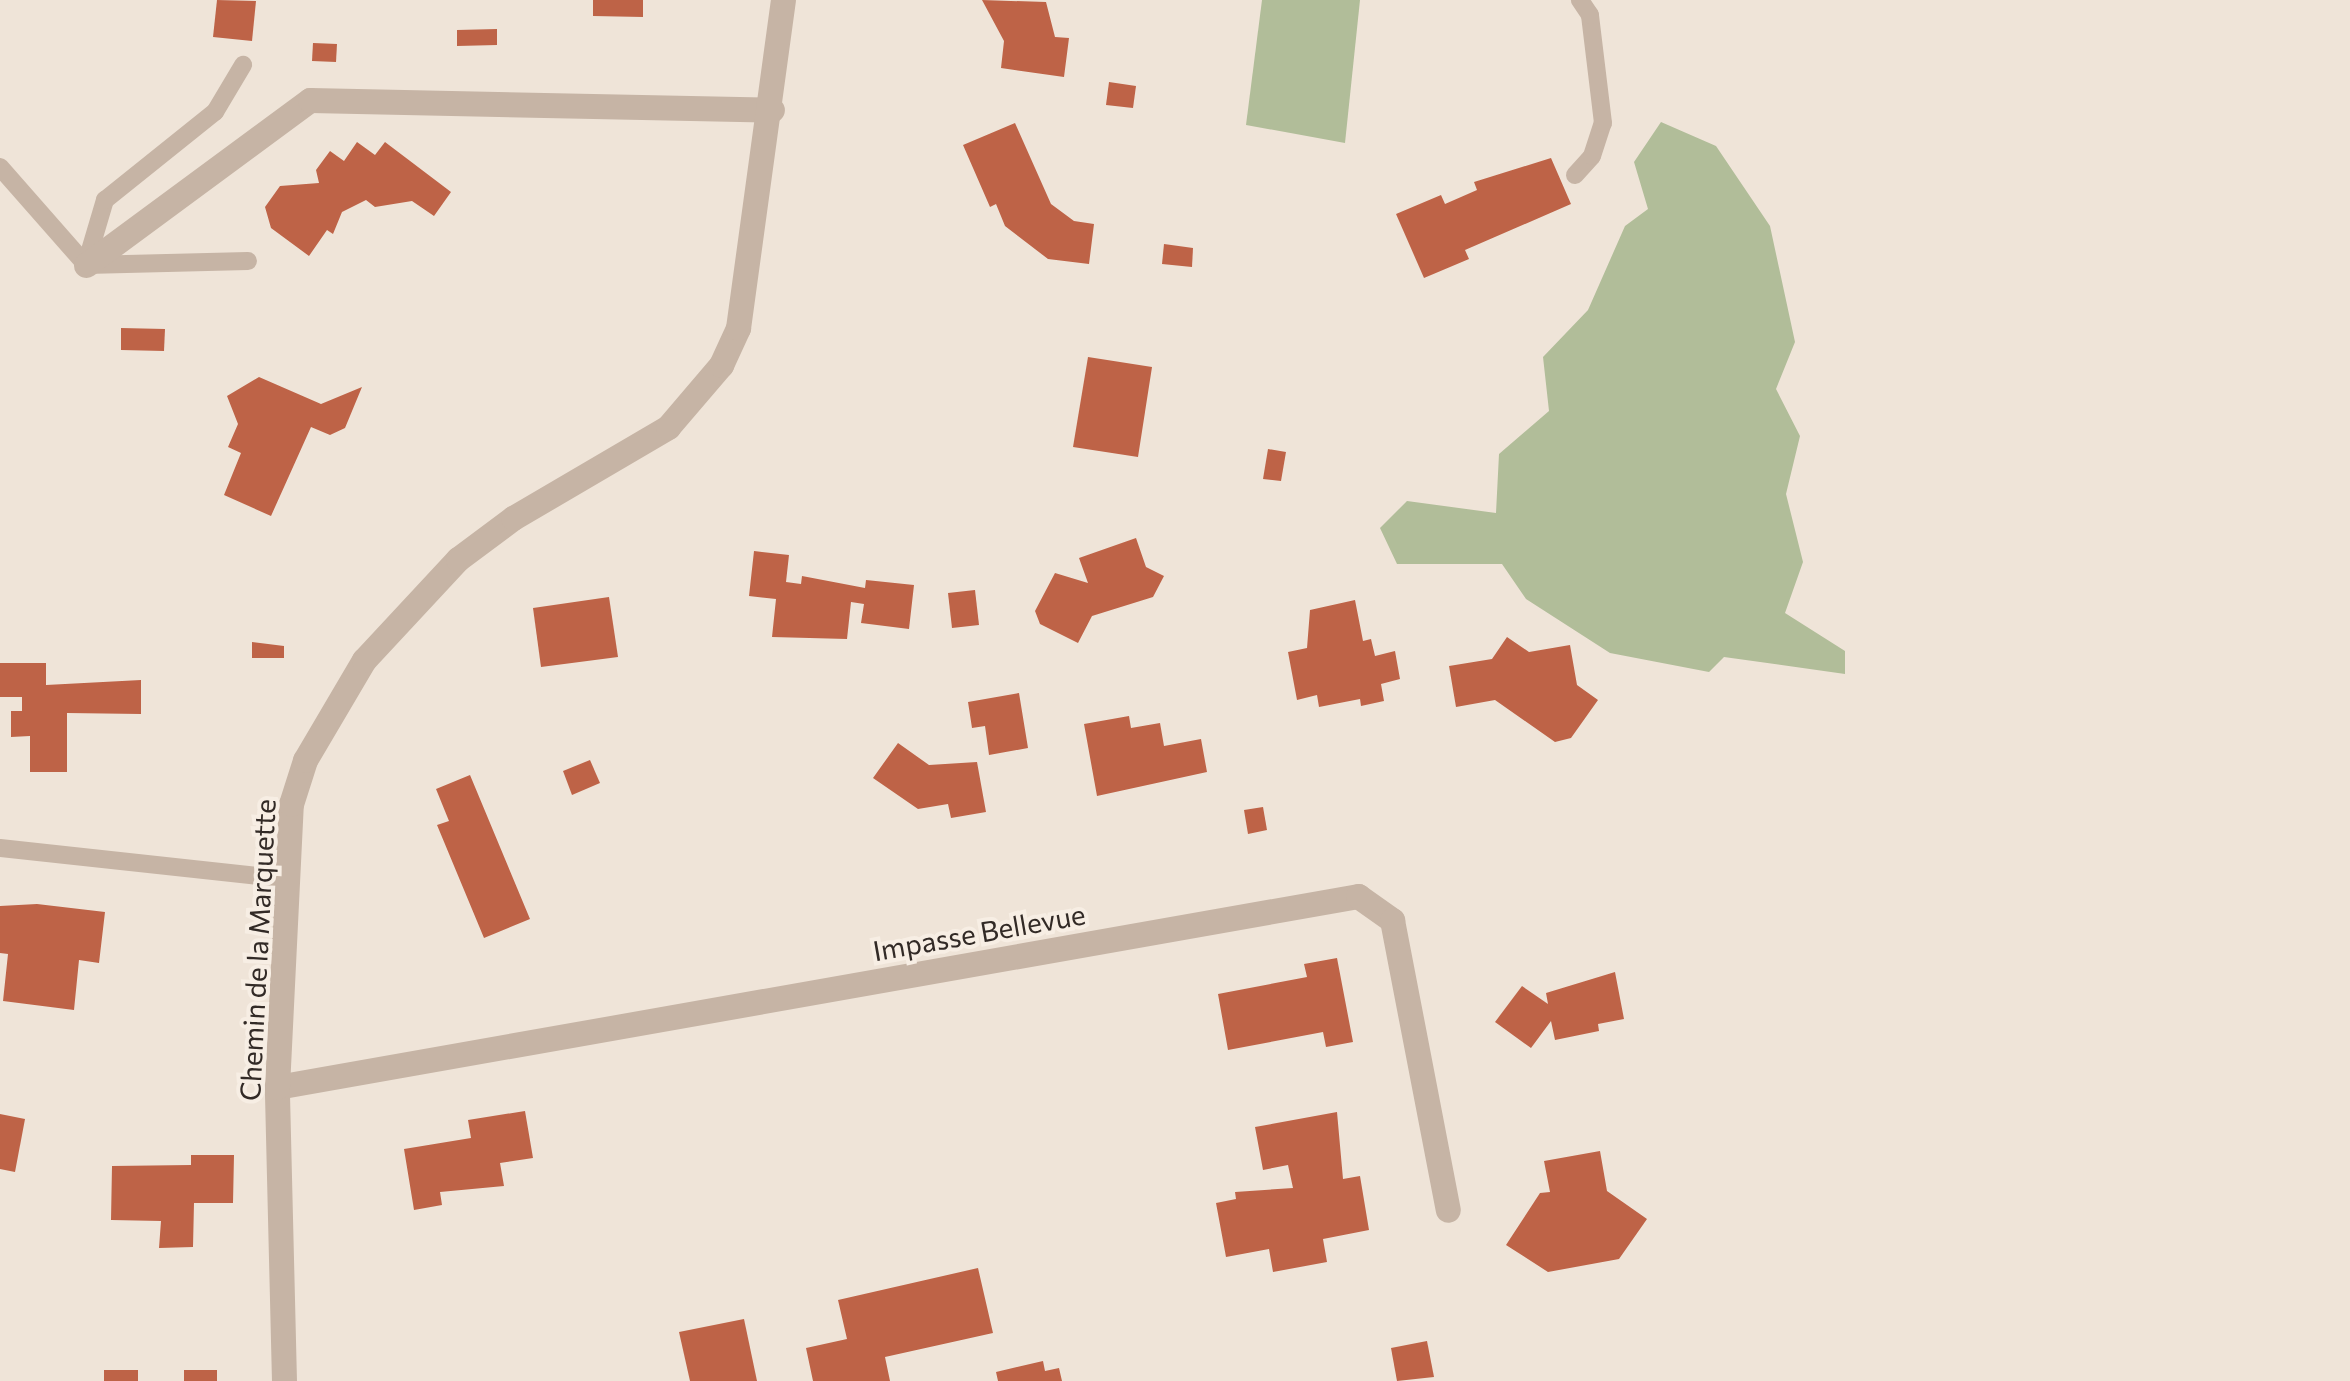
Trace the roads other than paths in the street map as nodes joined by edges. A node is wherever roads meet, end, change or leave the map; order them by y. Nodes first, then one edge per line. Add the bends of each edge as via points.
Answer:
1 (783, 0) edge
2 (1580, 0) edge
3 (242, 65) dead end
4 (772, 110) junction
5 (0, 168) edge
6 (1575, 175) dead end
7 (248, 261) dead end
8 (86, 265) junction
9 (0, 848) edge
10 (286, 879) junction
11 (277, 1087) junction
12 (1448, 1210) dead end
13 (284, 1381) edge

1 - 4 street, Chemin de la Marquette
2 - 6 lane via 1590,15 1603,123 1592,156
3 - 8 lane via 215,112 105,200
4 - 8 street via 310,100
4 - 10 street, Chemin de la Marquette via 738,328 720,365 668,428 512,518 458,559 364,660 305,760 291,804
5 - 8 lane
7 - 8 lane
9 - 10 lane
10 - 11 street, Chemin de la Marquette
11 - 12 street, Impasse Bellevue via 1358,896 1392,920
11 - 13 street, Chemin de la Marquette

